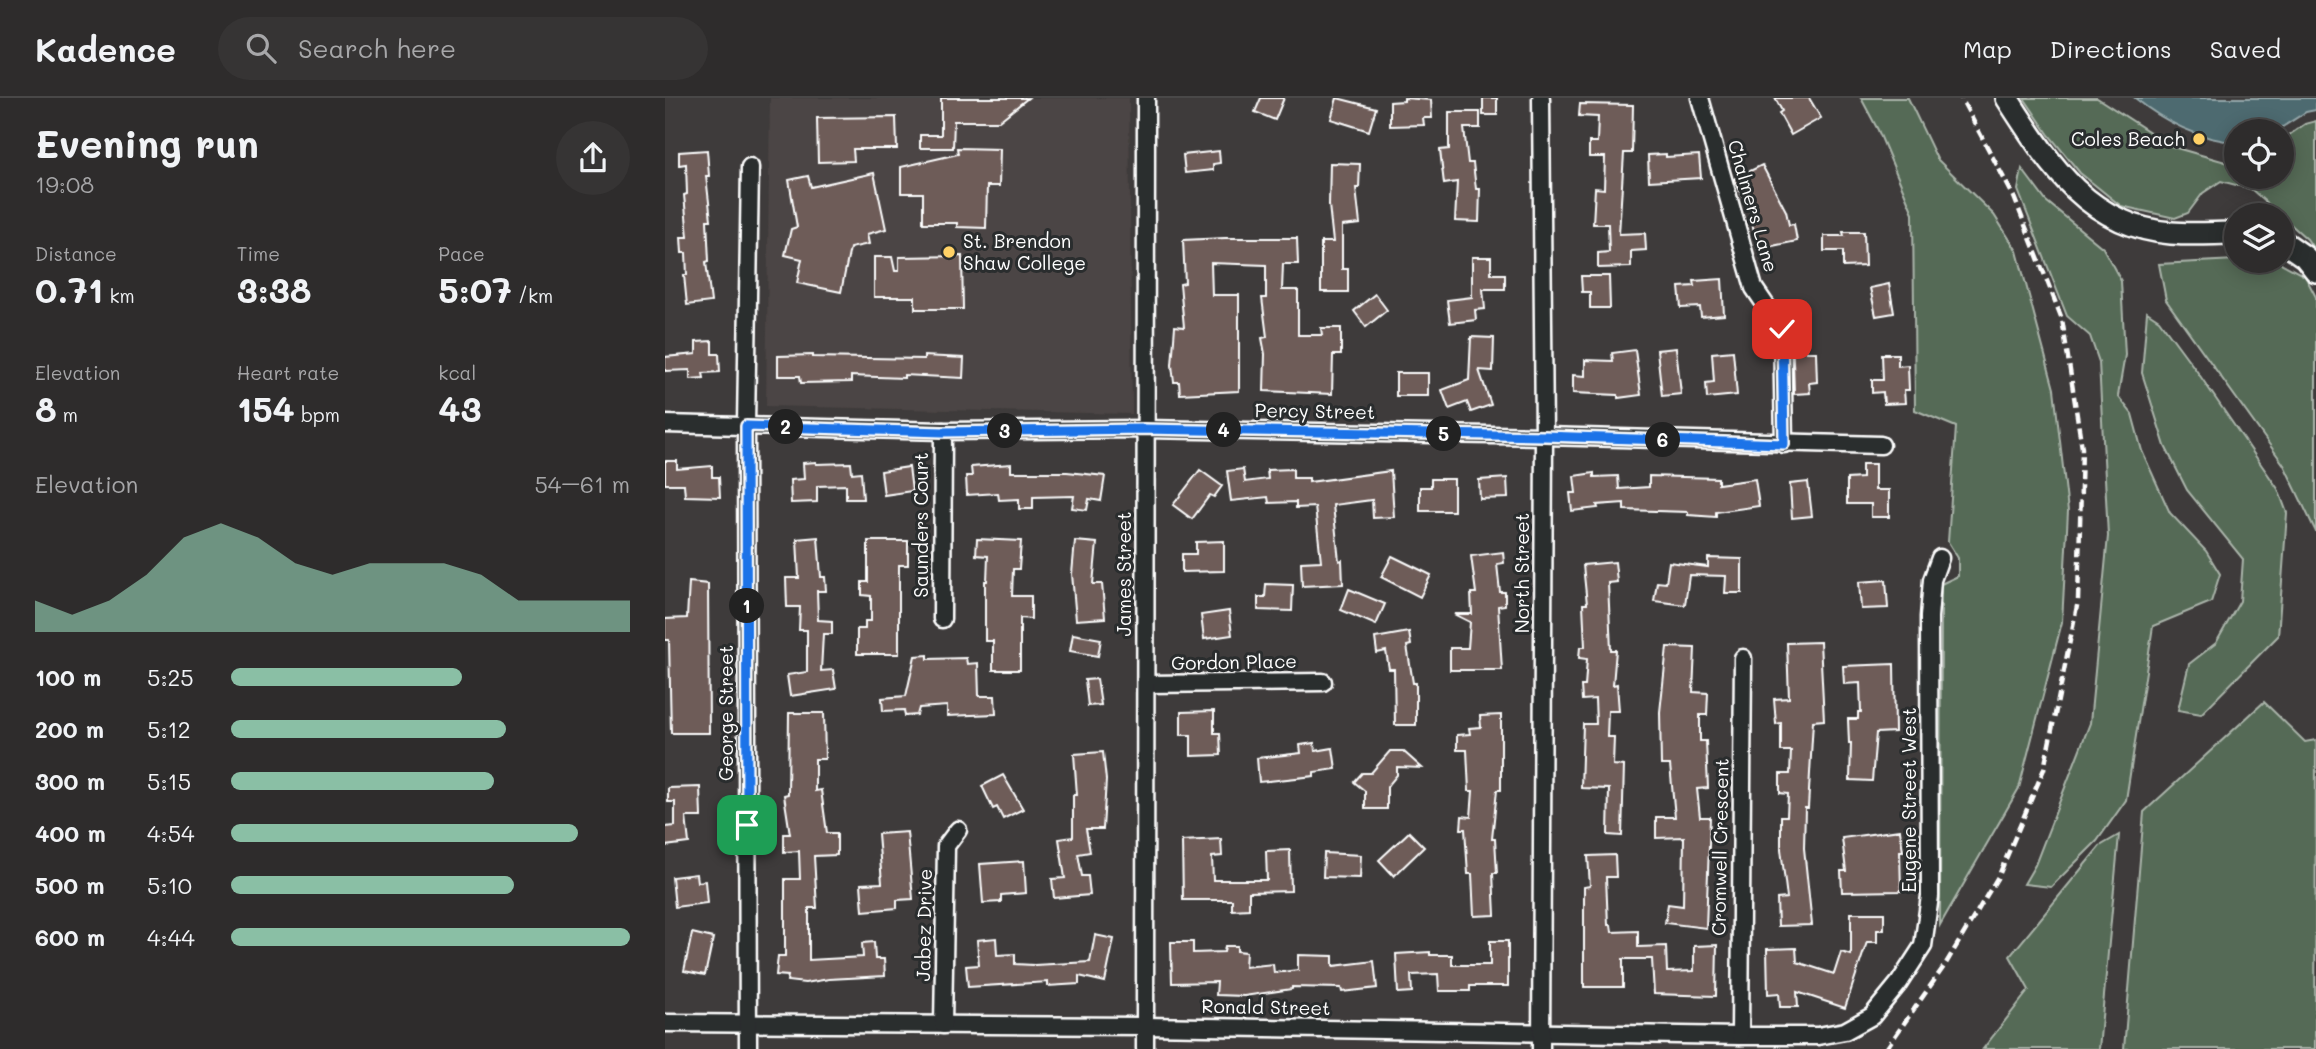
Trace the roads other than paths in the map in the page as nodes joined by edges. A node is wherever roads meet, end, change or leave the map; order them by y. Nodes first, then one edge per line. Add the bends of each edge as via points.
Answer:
1 (1146, 98) edge
2 (1541, 98) edge
3 (1700, 98) edge
4 (2007, 98) edge
5 (750, 167) dead end
6 (2224, 233) edge
7 (2294, 249) edge
8 (2316, 271) edge
9 (665, 424) edge
10 (746, 426) junction
11 (1143, 429) junction
12 (943, 432) junction
13 (1544, 436) junction
14 (1784, 444) junction
15 (1881, 446) dead end
16 (1940, 558) dead end
17 (942, 619) dead end
18 (1743, 658) dead end
19 (1323, 682) dead end
20 (1146, 684) junction
21 (958, 830) dead end
22 (1864, 1022) joint
23 (665, 1023) edge
24 (748, 1024) junction
25 (943, 1025) junction
26 (1145, 1026) junction
27 (1739, 1036) junction
28 (1541, 1041) edge
29 (748, 1049) edge
30 (1145, 1049) edge

1 - 11 street, James Street
2 - 13 street, North Street
3 - 14 street, Chalmers Lane via 1754,288 1782,329
4 - 6 street via 2073,188 2102,212 2136,227 2170,233
5 - 10 street, George Street
7 - 8 street
9 - 10 street, Percy Street
10 - 12 street, Percy Street
10 - 24 street, George Street
11 - 12 street, Percy Street
11 - 13 street, Percy Street
11 - 20 street, James Street
12 - 17 street, Saunders Court
13 - 14 street, Percy Street
13 - 28 street, North Street
14 - 15 street, Percy Street
16 - 22 street, Eugene Street West via 1932,580 1929,617 1930,896 1923,946 1899,983
18 - 27 street, Cromwell Crescent
19 - 20 street, Gordon Place
20 - 26 street, James Street
21 - 25 street, Jabez Drive via 946,846
22 - 27 street, Ronald Street via 1818,1036
23 - 24 street, Ronald Street
24 - 25 street, Ronald Street
24 - 29 street, George Street
25 - 26 street, Ronald Street
26 - 28 street, Ronald Street
26 - 30 street, James Street
27 - 28 street, Ronald Street

